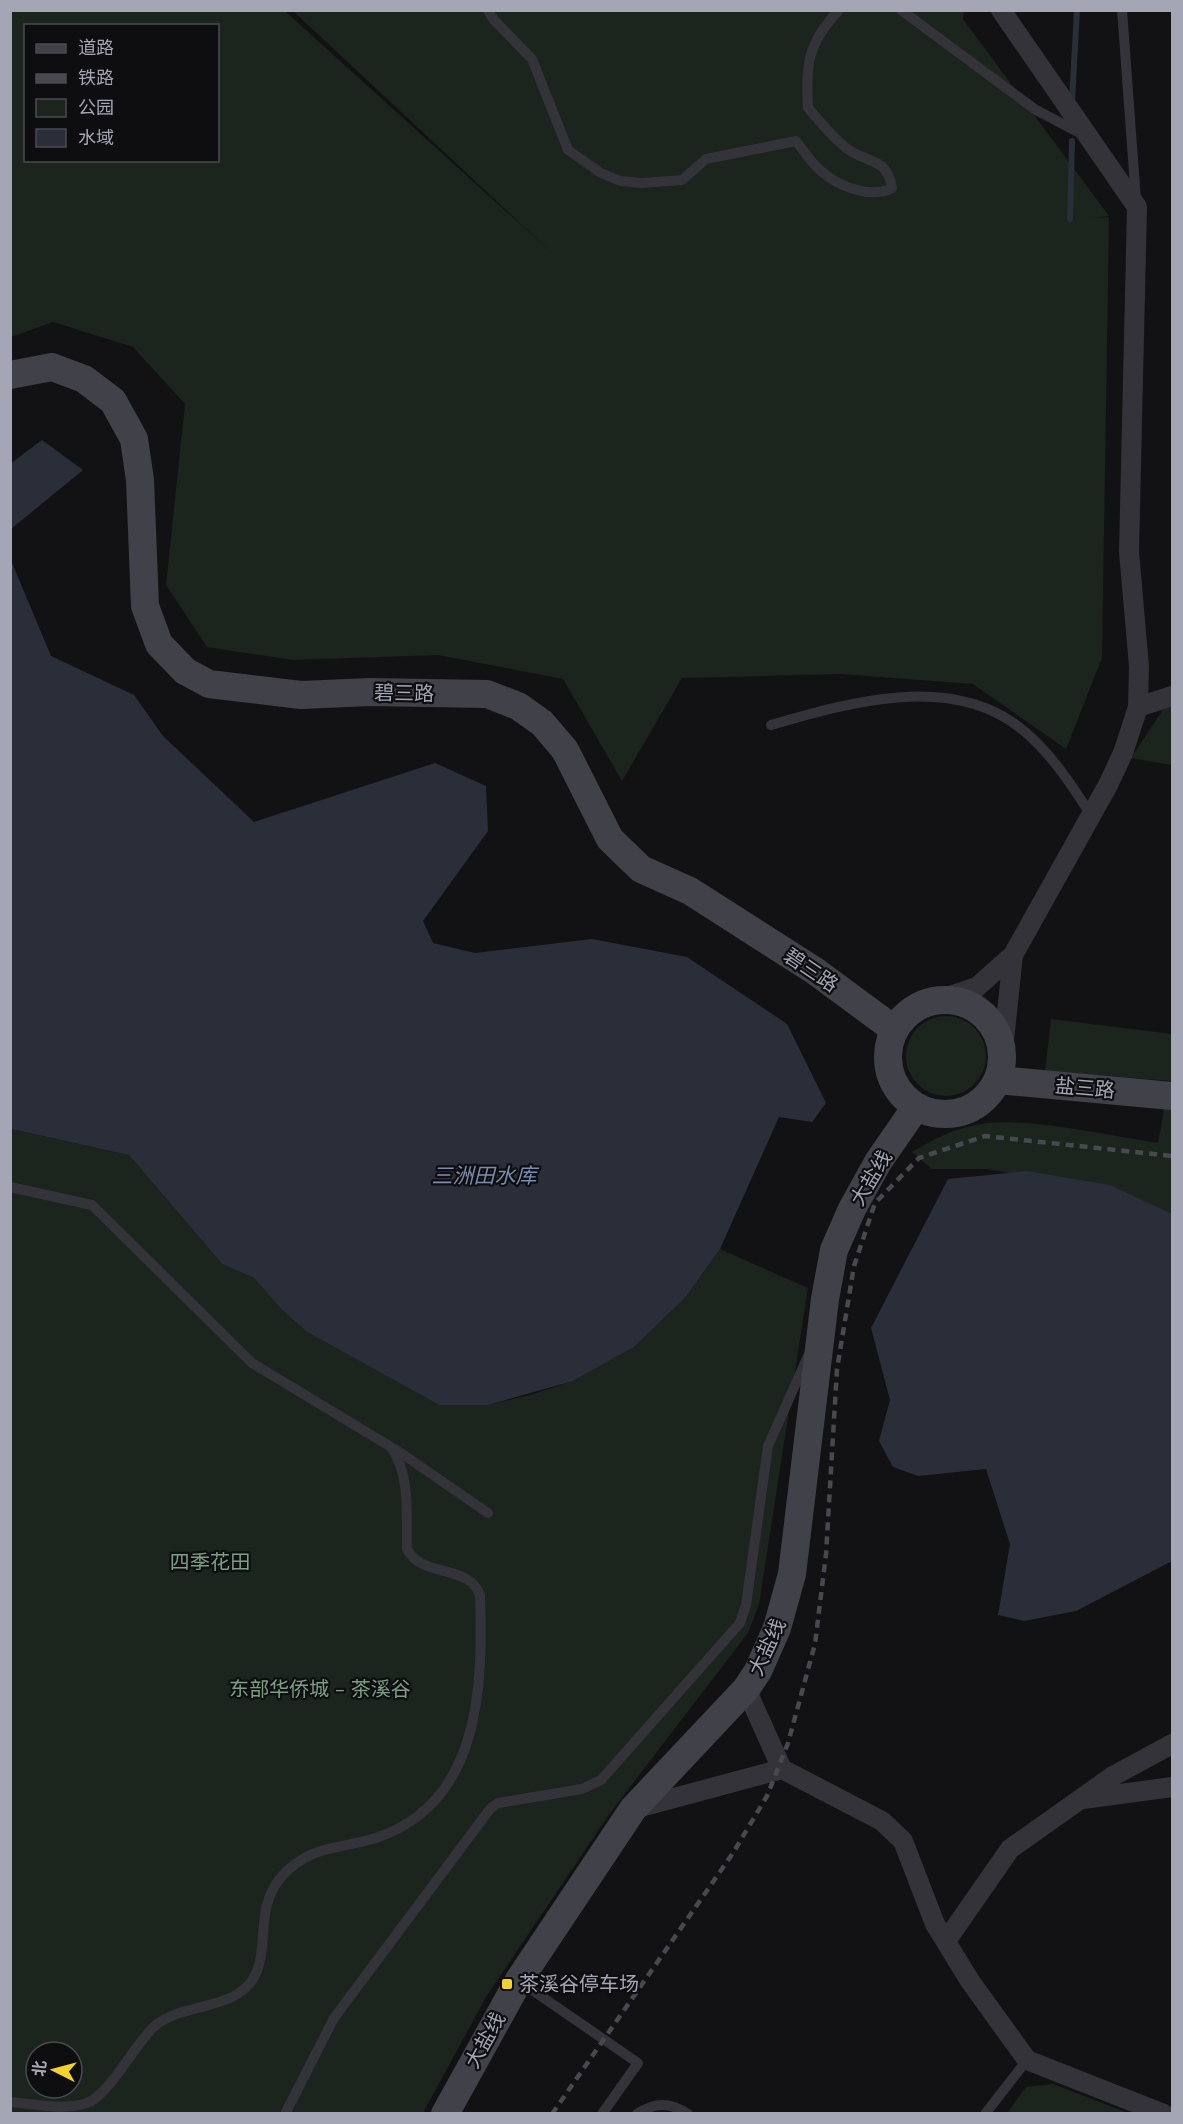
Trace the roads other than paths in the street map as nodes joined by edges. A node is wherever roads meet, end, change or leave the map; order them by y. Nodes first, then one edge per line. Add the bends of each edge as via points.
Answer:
1 (488, 10) edge
2 (839, 10) edge
3 (901, 10) edge
4 (1001, 10) edge
5 (1122, 10) edge
6 (1090, 139) junction
7 (1137, 207) junction
8 (10, 375) edge
9 (1173, 696) edge
10 (1138, 707) junction
11 (771, 725) dead end
12 (1090, 816) junction
13 (1013, 955) junction
14 (941, 999) junction
15 (895, 1030) junction
16 (1003, 1050) junction
17 (998, 1080) junction
18 (1173, 1096) edge
19 (916, 1107) junction
20 (10, 1187) edge
21 (822, 1323) junction
22 (391, 1447) junction
23 (488, 1513) dead end
24 (746, 1689) junction
25 (1173, 1744) edge
26 (782, 1769) junction
27 (1173, 1787) edge
28 (1080, 1799) junction
29 (633, 1809) junction
30 (946, 1941) junction
31 (519, 1980) junction
32 (1027, 2060) junction
33 (10, 2102) edge
34 (285, 2114) edge
35 (445, 2114) edge
36 (602, 2114) edge
37 (637, 2114) edge
38 (688, 2114) edge
39 (985, 2114) edge
40 (1164, 2114) edge

1 - 2 lane via 532,59 568,150 601,173 620,181 642,183 682,180 706,159 796,141 821,172 862,191 882,193 892,188 891,177 881,164 846,149 808,108 807,65 819,35
3 - 6 lane via 1036,110
4 - 6 street
5 - 7 lane
6 - 7 street
7 - 10 street via 1129,552
8 - 15 main road, 碧三路 via 52,367 84,379 113,401 134,439 140,480 145,606 159,644 184,671 209,684 302,695 486,694 519,706 542,723 565,750 610,838 641,869 700,897 815,971
9 - 10 street
10 - 12 street via 1123,753
11 - 12 lane via 869,700 928,697 963,702 1018,725 1036,741
12 - 13 street
13 - 14 street via 977,987
13 - 16 street
14 - 15 main road via 914,1009
14 - 16 main road via 969,1004 981,1011 992,1022
15 - 19 main road via 890,1044 890,1072 896,1086
16 - 17 main road
17 - 18 main road, 盐三路
17 - 19 main road via 981,1102 969,1110 942,1115
19 - 21 main road, 大盐线 via 878,1162 842,1230 829,1273
20 - 22 lane via 92,1205 252,1363
21 - 24 main road, 大盐线 via 788,1598 769,1650
21 - 34 lane via 768,1446 746,1605 740,1623 601,1780 582,1789 498,1803 490,1809 334,2018
22 - 23 lane
22 - 33 lane via 404,1479 406,1549 410,1556 425,1566 470,1580 480,1595 479,1696 468,1741 447,1786 416,1819 377,1838 303,1856 280,1878 263,1913 258,1968 252,1982 221,2001 198,2006 156,2025 89,2103 65,2107
24 - 26 street
24 - 29 main road, 大盐线
25 - 28 street
26 - 29 street
26 - 30 street via 882,1821 903,1841 935,1924
27 - 28 street
28 - 30 street via 1010,1849
29 - 31 main road, 大盐线
30 - 32 street
31 - 35 main road, 大盐线
31 - 36 lane via 638,2063
32 - 39 lane
32 - 40 street
37 - 38 lane via 662,2104

